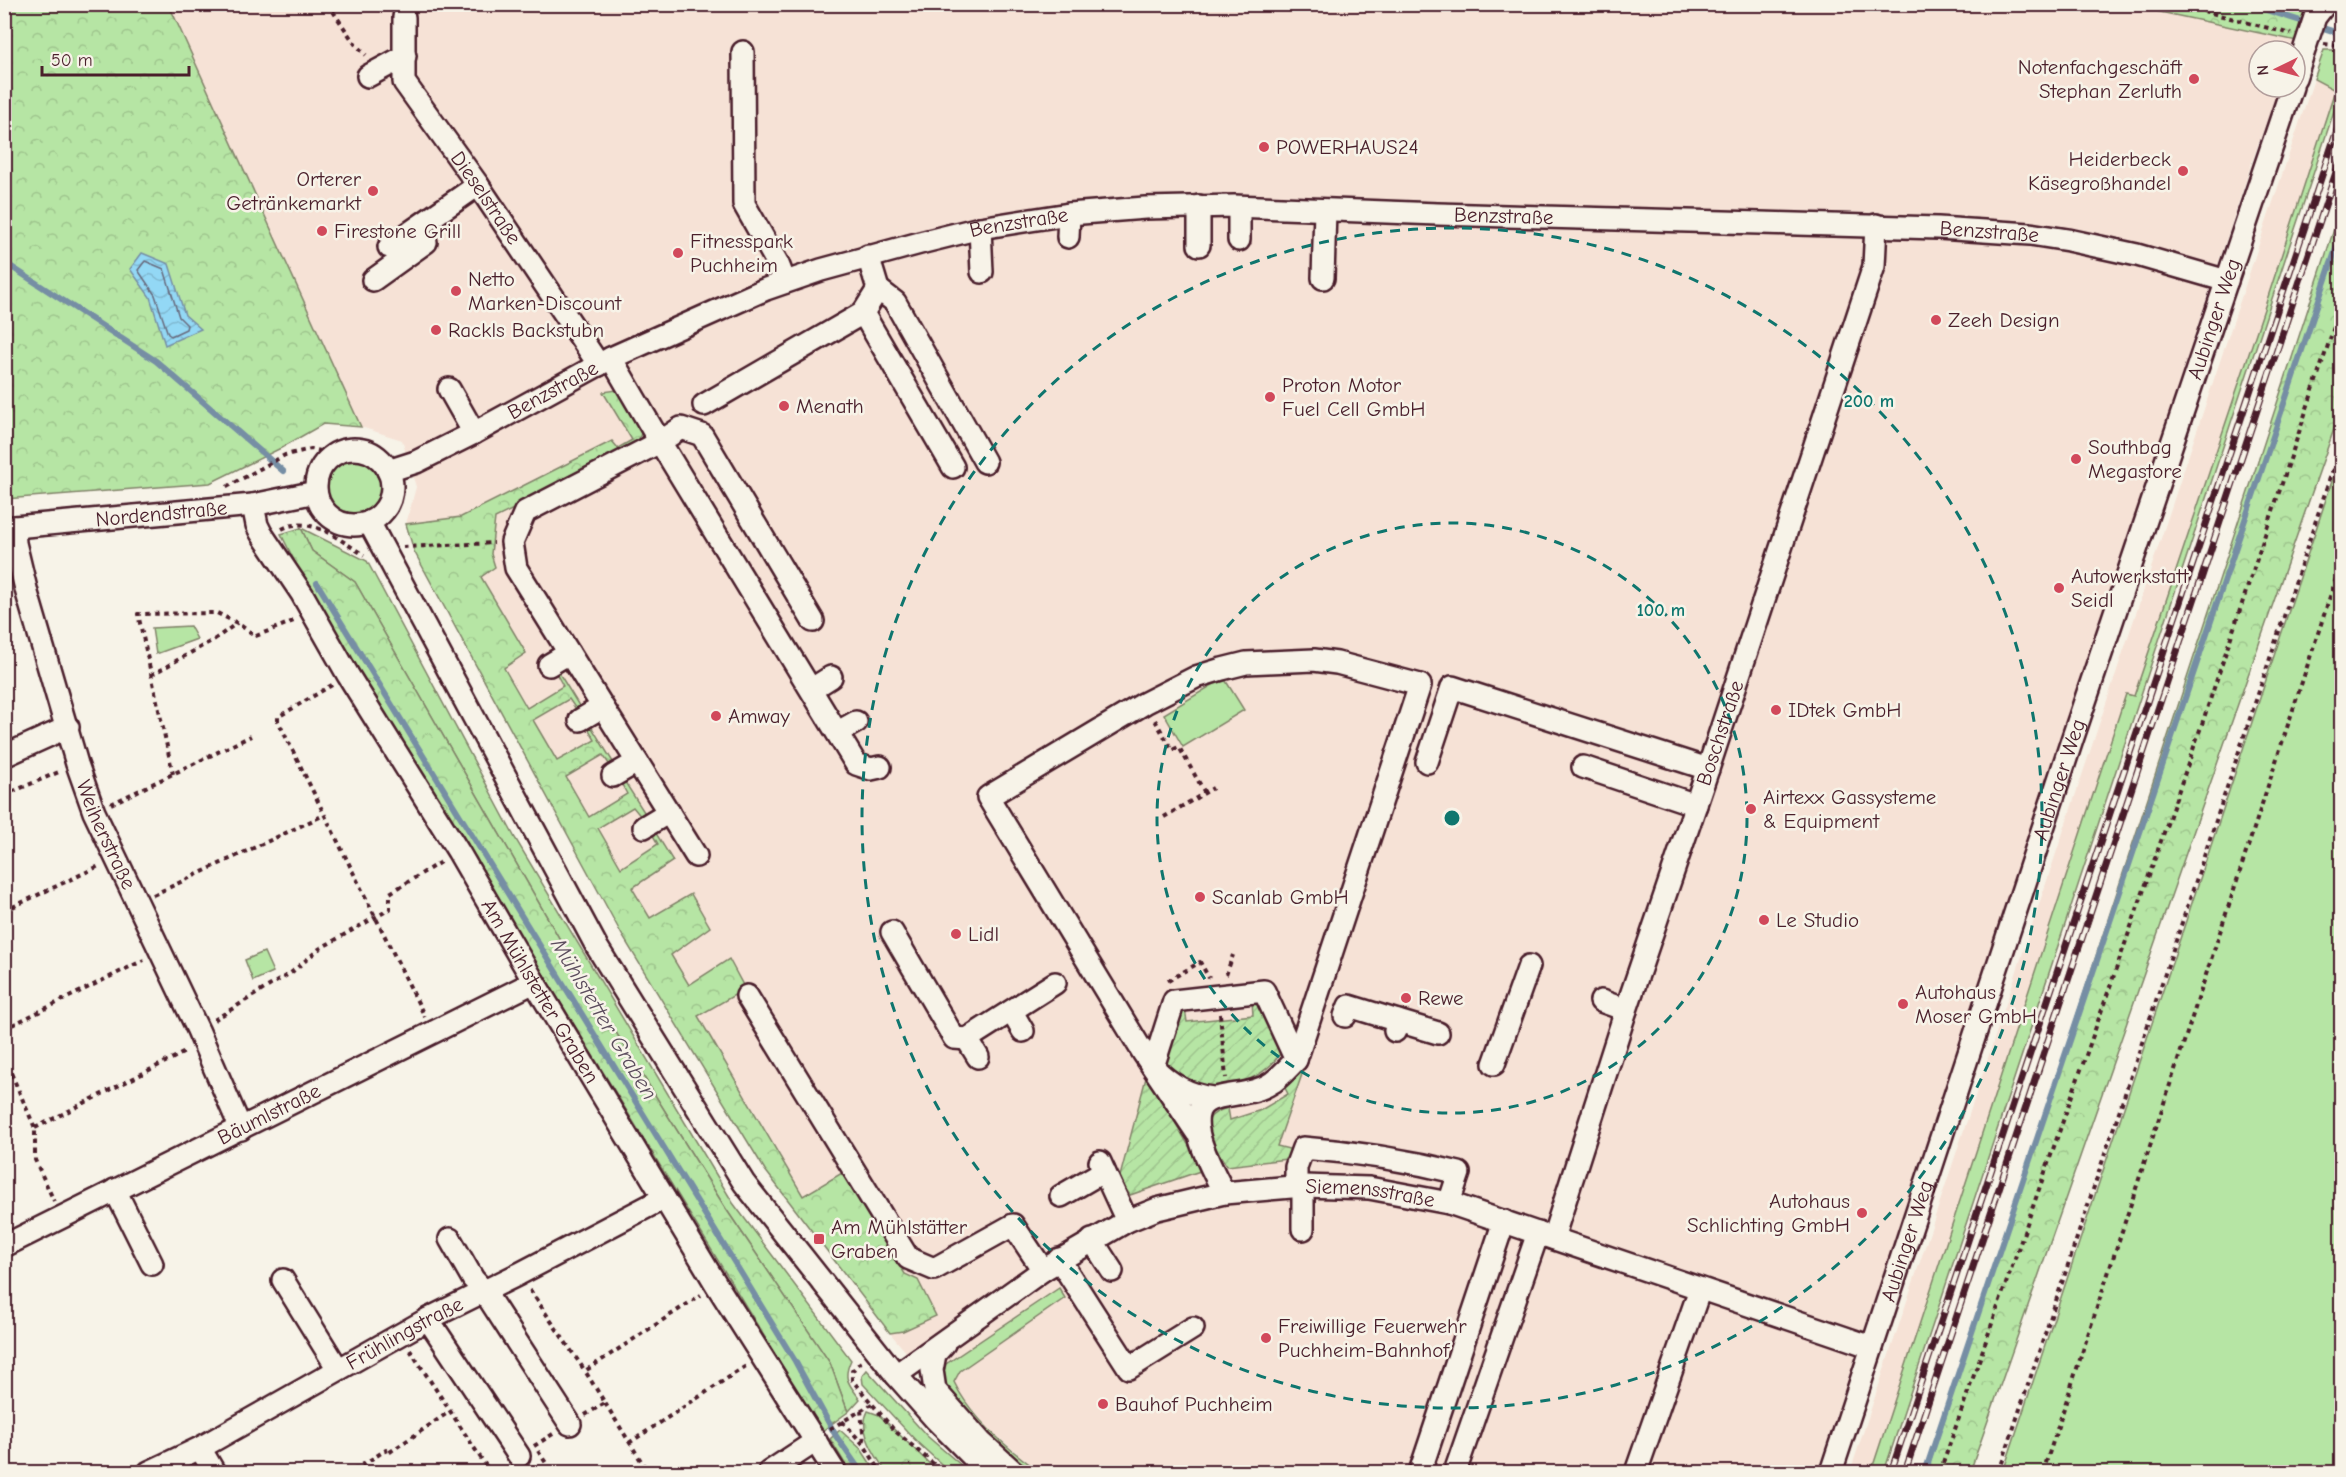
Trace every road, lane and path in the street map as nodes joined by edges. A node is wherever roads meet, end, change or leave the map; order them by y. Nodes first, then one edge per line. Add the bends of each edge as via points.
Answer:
1 (328, 4) edge
2 (2177, 4) edge
3 (408, 21) dead end
4 (2315, 23) edge
5 (2307, 45) edge
6 (2342, 46) edge
7 (743, 52) dead end
8 (405, 56) junction
9 (372, 73) joint
10 (2288, 99) edge
11 (478, 186) junction
12 (1199, 206) junction
13 (1239, 207) junction
14 (1325, 210) junction
15 (1069, 214) junction
16 (1876, 225) junction
17 (980, 228) junction
18 (1068, 237) dead end
19 (1239, 240) dead end
20 (426, 242) dead end
21 (1199, 245) dead end
22 (389, 247) dead end
23 (868, 256) junction
24 (982, 272) dead end
25 (1323, 278) dead end
26 (373, 280) dead end
27 (2227, 281) junction
28 (785, 282) junction
29 (878, 289) junction
30 (2342, 303) edge
31 (863, 313) junction
32 (605, 362) junction
33 (449, 389) dead end
34 (704, 405) dead end
35 (474, 433) junction
36 (660, 442) junction
37 (2342, 442) edge
38 (335, 454) junction
39 (985, 462) dead end
40 (953, 466) dead end
41 (266, 467) dead end
42 (388, 471) junction
43 (316, 492) junction
44 (255, 515) junction
45 (369, 522) junction
46 (9, 528) edge
47 (512, 542) junction
48 (402, 547) dead end
49 (365, 556) dead end
50 (2342, 560) edge
51 (312, 614) junction
52 (813, 621) dead end
53 (237, 623) junction
54 (569, 653) junction
55 (549, 665) dead end
56 (151, 675) junction
57 (348, 675) junction
58 (831, 677) dead end
59 (812, 689) junction
60 (1145, 703) junction
61 (602, 707) junction
62 (580, 720) dead end
63 (68, 727) junction
64 (251, 736) dead end
65 (4, 756) edge
66 (637, 762) junction
67 (1427, 762) dead end
68 (77, 764) junction
69 (880, 767) dead end
70 (1583, 767) dead end
71 (1708, 769) junction
72 (173, 774) junction
73 (613, 776) dead end
74 (1213, 788) dead end
75 (1205, 793) junction
76 (4, 795) edge
77 (1696, 805) junction
78 (94, 812) junction
79 (669, 812) junction
80 (324, 815) junction
81 (1164, 818) dead end
82 (644, 827) dead end
83 (458, 851) junction
84 (696, 856) dead end
85 (116, 858) junction
86 (136, 903) junction
87 (4, 912) edge
88 (375, 918) junction
89 (892, 932) dead end
90 (160, 952) junction
91 (1233, 955) dead end
92 (1529, 966) dead end
93 (1224, 980) dead end
94 (534, 982) junction
95 (1055, 983) dead end
96 (747, 996) dead end
97 (1601, 1001) dead end
98 (1626, 1010) junction
99 (1012, 1012) junction
100 (1345, 1016) dead end
101 (4, 1029) edge
102 (1023, 1031) dead end
103 (433, 1034) junction
104 (1438, 1034) dead end
105 (201, 1036) junction
106 (4, 1057) edge
107 (1296, 1060) junction
108 (1494, 1064) dead end
109 (1153, 1067) junction
110 (1213, 1098) junction
111 (35, 1128) junction
112 (241, 1128) junction
113 (1197, 1133) junction
114 (1300, 1186) junction
115 (115, 1190) junction
116 (1224, 1193) junction
117 (1061, 1196) dead end
118 (664, 1198) junction
119 (1449, 1203) junction
120 (62, 1217) junction
121 (1127, 1221) junction
122 (1504, 1221) junction
123 (1303, 1229) dead end
124 (1546, 1235) junction
125 (450, 1239) dead end
126 (1092, 1240) junction
127 (4, 1246) edge
128 (152, 1264) dead end
129 (1051, 1265) junction
130 (1112, 1272) dead end
131 (519, 1274) junction
132 (283, 1280) dead end
133 (716, 1284) junction
134 (1700, 1288) junction
135 (484, 1291) junction
136 (428, 1318) junction
137 (1192, 1328) dead end
138 (400, 1334) junction
139 (951, 1337) junction
140 (1872, 1347) junction
141 (874, 1348) junction
142 (761, 1356) junction
143 (338, 1369) junction
144 (585, 1371) junction
145 (896, 1375) junction
146 (605, 1403) junction
147 (872, 1404) junction
148 (861, 1410) junction
149 (450, 1412) junction
150 (570, 1424) junction
151 (816, 1441) junction
152 (629, 1443) junction
153 (864, 1445) junction
154 (200, 1448) junction
155 (527, 1450) junction
156 (354, 1470) dead end
157 (148, 1473) edge
158 (214, 1473) edge
159 (492, 1473) edge
160 (552, 1473) edge
161 (648, 1473) edge
162 (769, 1473) edge
163 (835, 1473) edge
164 (881, 1473) edge
165 (943, 1473) edge
166 (988, 1473) edge
167 (1014, 1473) edge
168 (1420, 1473) edge
169 (1455, 1473) edge
170 (1636, 1473) edge
171 (1831, 1473) edge
172 (1940, 1473) edge
173 (1999, 1473) edge
174 (2043, 1473) edge

1 - 9 path
2 - 4 path
3 - 8 street, Dieselstraße
4 - 5 street
4 - 6 path via 2319,43
7 - 28 street via 744,204
8 - 9 street
8 - 11 street, Dieselstraße via 404,82
10 - 27 street, Aubinger Weg
11 - 22 street
11 - 32 street, Dieselstraße
12 - 13 street, Benzstraße
12 - 15 street, Benzstraße
12 - 21 street
13 - 14 street, Benzstraße
13 - 19 street
14 - 16 street, Benzstraße
14 - 25 street
15 - 17 street, Benzstraße
15 - 18 street
16 - 27 street, Benzstraße via 2030,234 2068,240
16 - 71 street, Boschstraße via 1874,266
17 - 23 street, Benzstraße
17 - 24 street
20 - 26 street
23 - 28 street, Benzstraße
23 - 29 street
27 - 140 street, Aubinger Weg
28 - 32 street, Benzstraße
29 - 31 street
29 - 39 street via 895,302
30 - 172 path via 2202,724
31 - 34 street
31 - 40 street
32 - 35 street, Benzstraße
32 - 36 street, Dieselstraße
33 - 35 street
35 - 42 street, Benzstraße via 416,462
36 - 47 street via 525,512
36 - 52 street via 681,428 702,435
36 - 59 street, Dieselstraße
37 - 173 path
38 - 41 path via 311,449 285,455
38 - 42 street via 352,449 370,453
38 - 43 street via 318,474
42 - 45 street via 389,501
43 - 44 street, Nordendstraße
43 - 45 street via 331,518 350,525
44 - 46 street, Nordendstraße
44 - 49 path via 281,530 290,525 313,526
44 - 51 street, Am Mühlstetter Graben
45 - 141 street via 597,947 744,1183
46 - 63 street, Weiherstraße
47 - 48 path
47 - 54 street via 516,568
50 - 174 path
51 - 53 path via 256,636
51 - 57 street, Am Mühlstetter Graben
53 - 56 path
53 - 56 path via 217,613 138,614
54 - 55 street
54 - 61 street
56 - 72 path
57 - 80 path via 278,717
57 - 83 street, Am Mühlstetter Graben
58 - 59 street
59 - 69 street, Dieselstraße via 847,727 856,764 871,769
60 - 75 path via 1172,750 1179,747
60 - 107 street via 1208,673 1246,663 1314,660 1420,685
60 - 109 street via 988,797
61 - 62 street
61 - 66 street
63 - 65 street
63 - 68 street, Weiherstraße
64 - 72 path
66 - 73 street
66 - 79 street
67 - 71 street via 1452,687
68 - 76 path
68 - 78 street, Weiherstraße
70 - 77 street
71 - 77 street, Boschstraße
72 - 78 path
74 - 75 path
75 - 81 path
77 - 98 street, Boschstraße via 1679,838
78 - 85 street, Weiherstraße
79 - 82 street
79 - 84 street
80 - 86 path
80 - 88 path
83 - 88 path via 390,893 390,909
83 - 94 street, Am Mühlstetter Graben
85 - 86 street, Weiherstraße
85 - 87 path
86 - 90 street, Weiherstraße
88 - 103 path
88 - 105 path via 319,949
89 - 99 street via 954,1038 972,1048
90 - 101 path
90 - 105 street, Weiherstraße
91 - 93 path
92 - 108 street
94 - 103 street, Bäumlstraße
94 - 118 street, Am Mühlstetter Graben
95 - 99 street
96 - 129 street via 908,1258 934,1269 1013,1225
97 - 98 street
98 - 124 street, Boschstraße
99 - 102 street
100 - 104 street via 1349,1006 1396,1026
103 - 112 street, Bäumlstraße
105 - 111 path
105 - 112 street, Weiherstraße
106 - 111 path
107 - 109 street via 1264,991 1174,1001
107 - 110 street via 1273,1083 1247,1094
109 - 110 street via 1180,1089
109 - 113 street
110 - 113 street via 1203,1104 1196,1117
111 - 120 path via 35,1160
112 - 115 street, Bäumlstraße
113 - 116 street
114 - 116 street, Siemensstraße
114 - 119 street, Siemensstraße via 1369,1188
114 - 119 street via 1296,1167 1303,1148 1359,1152 1460,1173
114 - 123 street
115 - 120 street, Bäumlstraße
115 - 128 street
116 - 121 street, Siemensstraße via 1157,1209
117 - 121 street via 1102,1167
118 - 131 street, Frühlingstraße
118 - 133 street, Am Mühlstetter Graben
119 - 122 street, Siemensstraße
120 - 127 street, Bäumlstraße
121 - 126 street, Siemensstraße
122 - 124 street, Siemensstraße
122 - 168 street
124 - 134 street, Siemensstraße
124 - 169 street, Boschstraße
125 - 135 street
126 - 129 street, Siemensstraße
126 - 130 street
129 - 137 street via 1129,1368
129 - 139 street, Siemensstraße
131 - 135 street, Frühlingstraße
131 - 144 path
132 - 143 street
133 - 142 street, Am Mühlstetter Graben
133 - 144 path
134 - 140 street, Siemensstraße
134 - 170 street
135 - 136 street, Frühlingstraße
135 - 150 street
136 - 138 street, Frühlingstraße
136 - 155 street
138 - 143 street, Frühlingstraße
138 - 149 path
139 - 145 street, Siemensstraße
139 - 167 street via 935,1354 935,1390
140 - 171 street, Aubinger Weg
141 - 145 street
141 - 147 path via 852,1371 852,1380
142 - 151 street, Am Mühlstetter Graben
142 - 152 path
143 - 154 street, Frühlingstraße
144 - 146 path
145 - 166 street
146 - 150 path
146 - 152 path
147 - 148 path
147 - 165 path via 894,1430
148 - 153 path
148 - 153 path via 840,1422
149 - 156 path via 387,1454 386,1450
149 - 159 path
150 - 155 path
151 - 162 street
151 - 163 street, Am Mühlstetter Graben
152 - 161 path
153 - 164 path
154 - 157 street, Frühlingstraße
154 - 158 street
155 - 159 path
155 - 160 path

